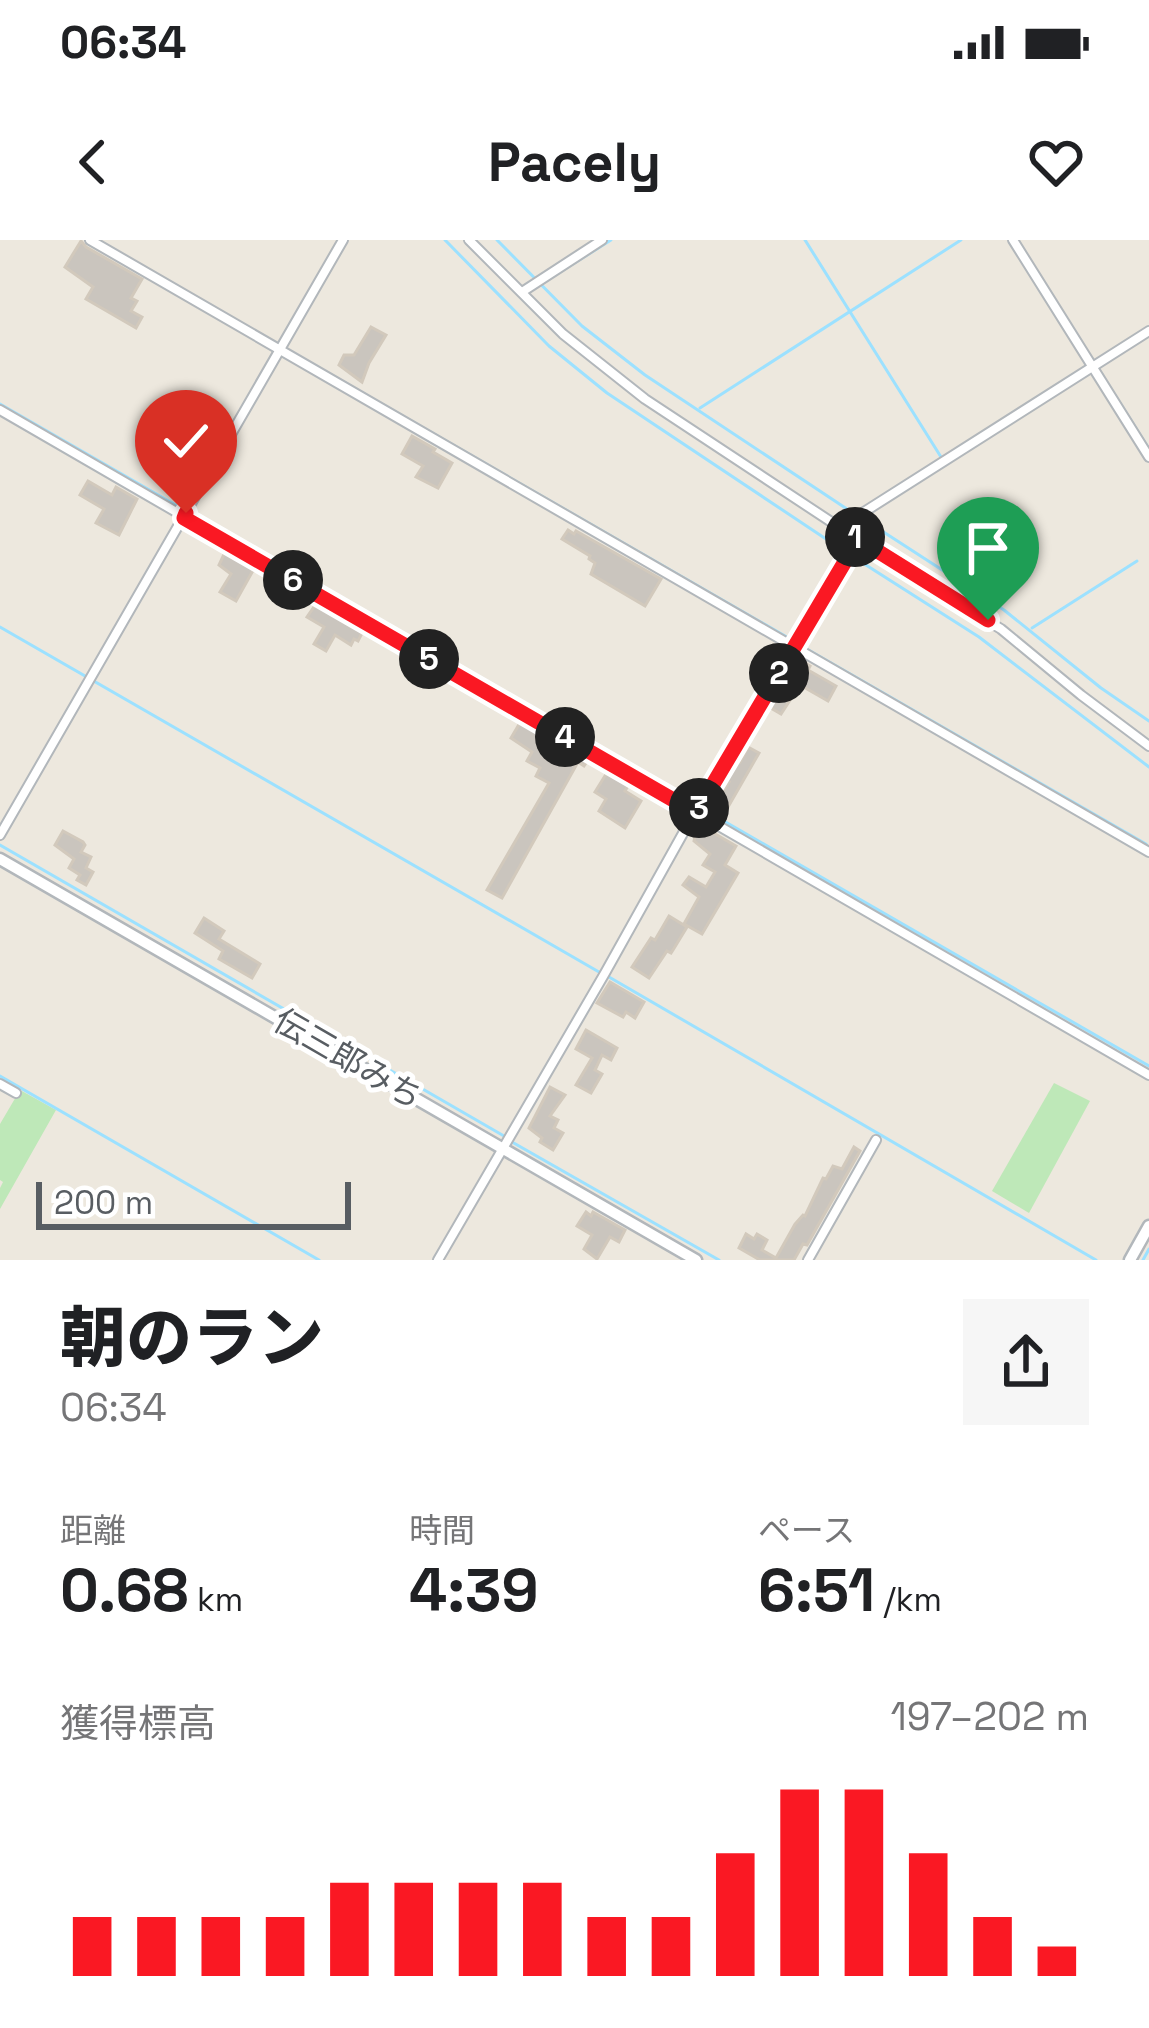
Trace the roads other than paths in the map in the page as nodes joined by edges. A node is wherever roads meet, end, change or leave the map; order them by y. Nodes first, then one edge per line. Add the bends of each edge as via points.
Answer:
1 (90, 240) edge
2 (343, 240) edge
3 (470, 240) edge
4 (602, 240) edge
5 (1012, 240) edge
6 (522, 292) junction
7 (1149, 331) edge
8 (282, 348) junction
9 (1092, 368) junction
10 (0, 410) edge
11 (1149, 458) edge
12 (186, 513) junction
13 (855, 537) junction
14 (794, 648) junction
15 (1149, 746) edge
16 (699, 809) junction
17 (0, 835) edge
18 (1149, 851) edge
19 (0, 859) edge
20 (1149, 1076) edge
21 (0, 1084) edge
22 (16, 1093) dead end
23 (876, 1141) dead end
24 (506, 1142) junction
25 (1149, 1226) edge
26 (438, 1260) edge
27 (696, 1260) edge
28 (808, 1260) edge
29 (1130, 1260) edge

1 - 8 street
2 - 8 street
3 - 6 street
4 - 6 street
5 - 9 street
6 - 13 street via 645,399
7 - 9 street
8 - 12 street
8 - 14 street
9 - 11 street
9 - 13 street via 861,518
10 - 12 street
12 - 16 street
12 - 17 street
13 - 14 street
13 - 15 street via 1001,629
14 - 16 street
14 - 18 street
16 - 20 street
16 - 24 street
19 - 24 street, 伝三郎みち
21 - 22 street
23 - 28 street
24 - 26 street
24 - 27 street, 伝三郎みち
25 - 29 street

